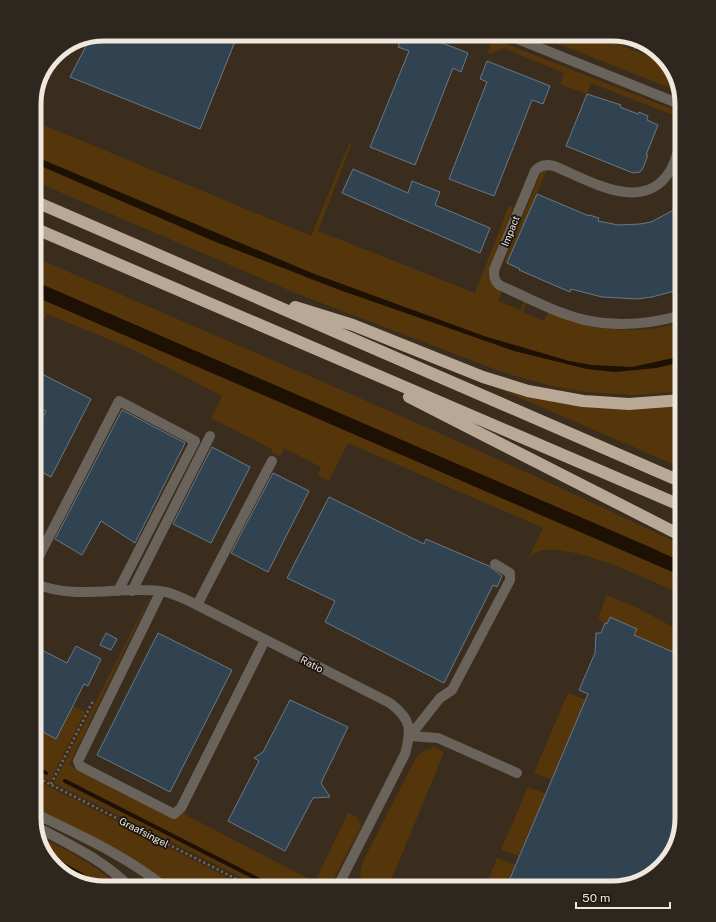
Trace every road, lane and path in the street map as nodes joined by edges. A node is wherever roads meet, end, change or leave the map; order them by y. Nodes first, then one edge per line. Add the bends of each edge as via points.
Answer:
1 (522, 41) edge
2 (622, 42) edge
3 (646, 52) edge
4 (675, 102) edge
5 (675, 158) edge
6 (41, 204) edge
7 (41, 231) edge
8 (238, 290) junction
9 (675, 317) edge
10 (308, 346) junction
11 (675, 401) edge
12 (210, 436) dead end
13 (272, 460) dead end
14 (675, 479) edge
15 (675, 503) edge
16 (675, 532) edge
17 (41, 552) edge
18 (495, 564) dead end
19 (41, 586) edge
20 (118, 591) junction
21 (132, 591) junction
22 (161, 591) junction
23 (197, 605) junction
24 (265, 640) junction
25 (410, 736) junction
26 (517, 773) dead end
27 (41, 780) edge
28 (41, 817) edge
29 (42, 829) edge
30 (124, 881) edge
31 (157, 881) edge
32 (240, 881) edge
33 (341, 881) edge

1 - 4 street
2 - 3 path
5 - 9 street, Impact via 666,176 652,188 640,192 619,192 554,166 539,167 532,178 494,270 495,281 499,285 584,320 641,324
6 - 8 highway
7 - 10 highway
8 - 11 highway via 353,325 483,377 528,391 629,404
8 - 14 highway
10 - 15 highway
10 - 16 highway
12 - 21 street
13 - 23 street
17 - 20 street via 119,401 195,441
18 - 25 street via 510,573 510,580 452,690 440,698
19 - 20 street, Ratio via 71,593
20 - 21 street, Ratio
21 - 22 street, Ratio
22 - 23 street, Ratio
22 - 24 street via 78,761 80,766 174,814 181,808
23 - 24 street, Ratio
24 - 25 street, Ratio via 390,703 401,712 408,723
25 - 26 street via 438,738
25 - 33 street via 405,754
27 - 32 path, Graafsingel
28 - 31 street via 119,856
29 - 30 street via 87,852 108,866

